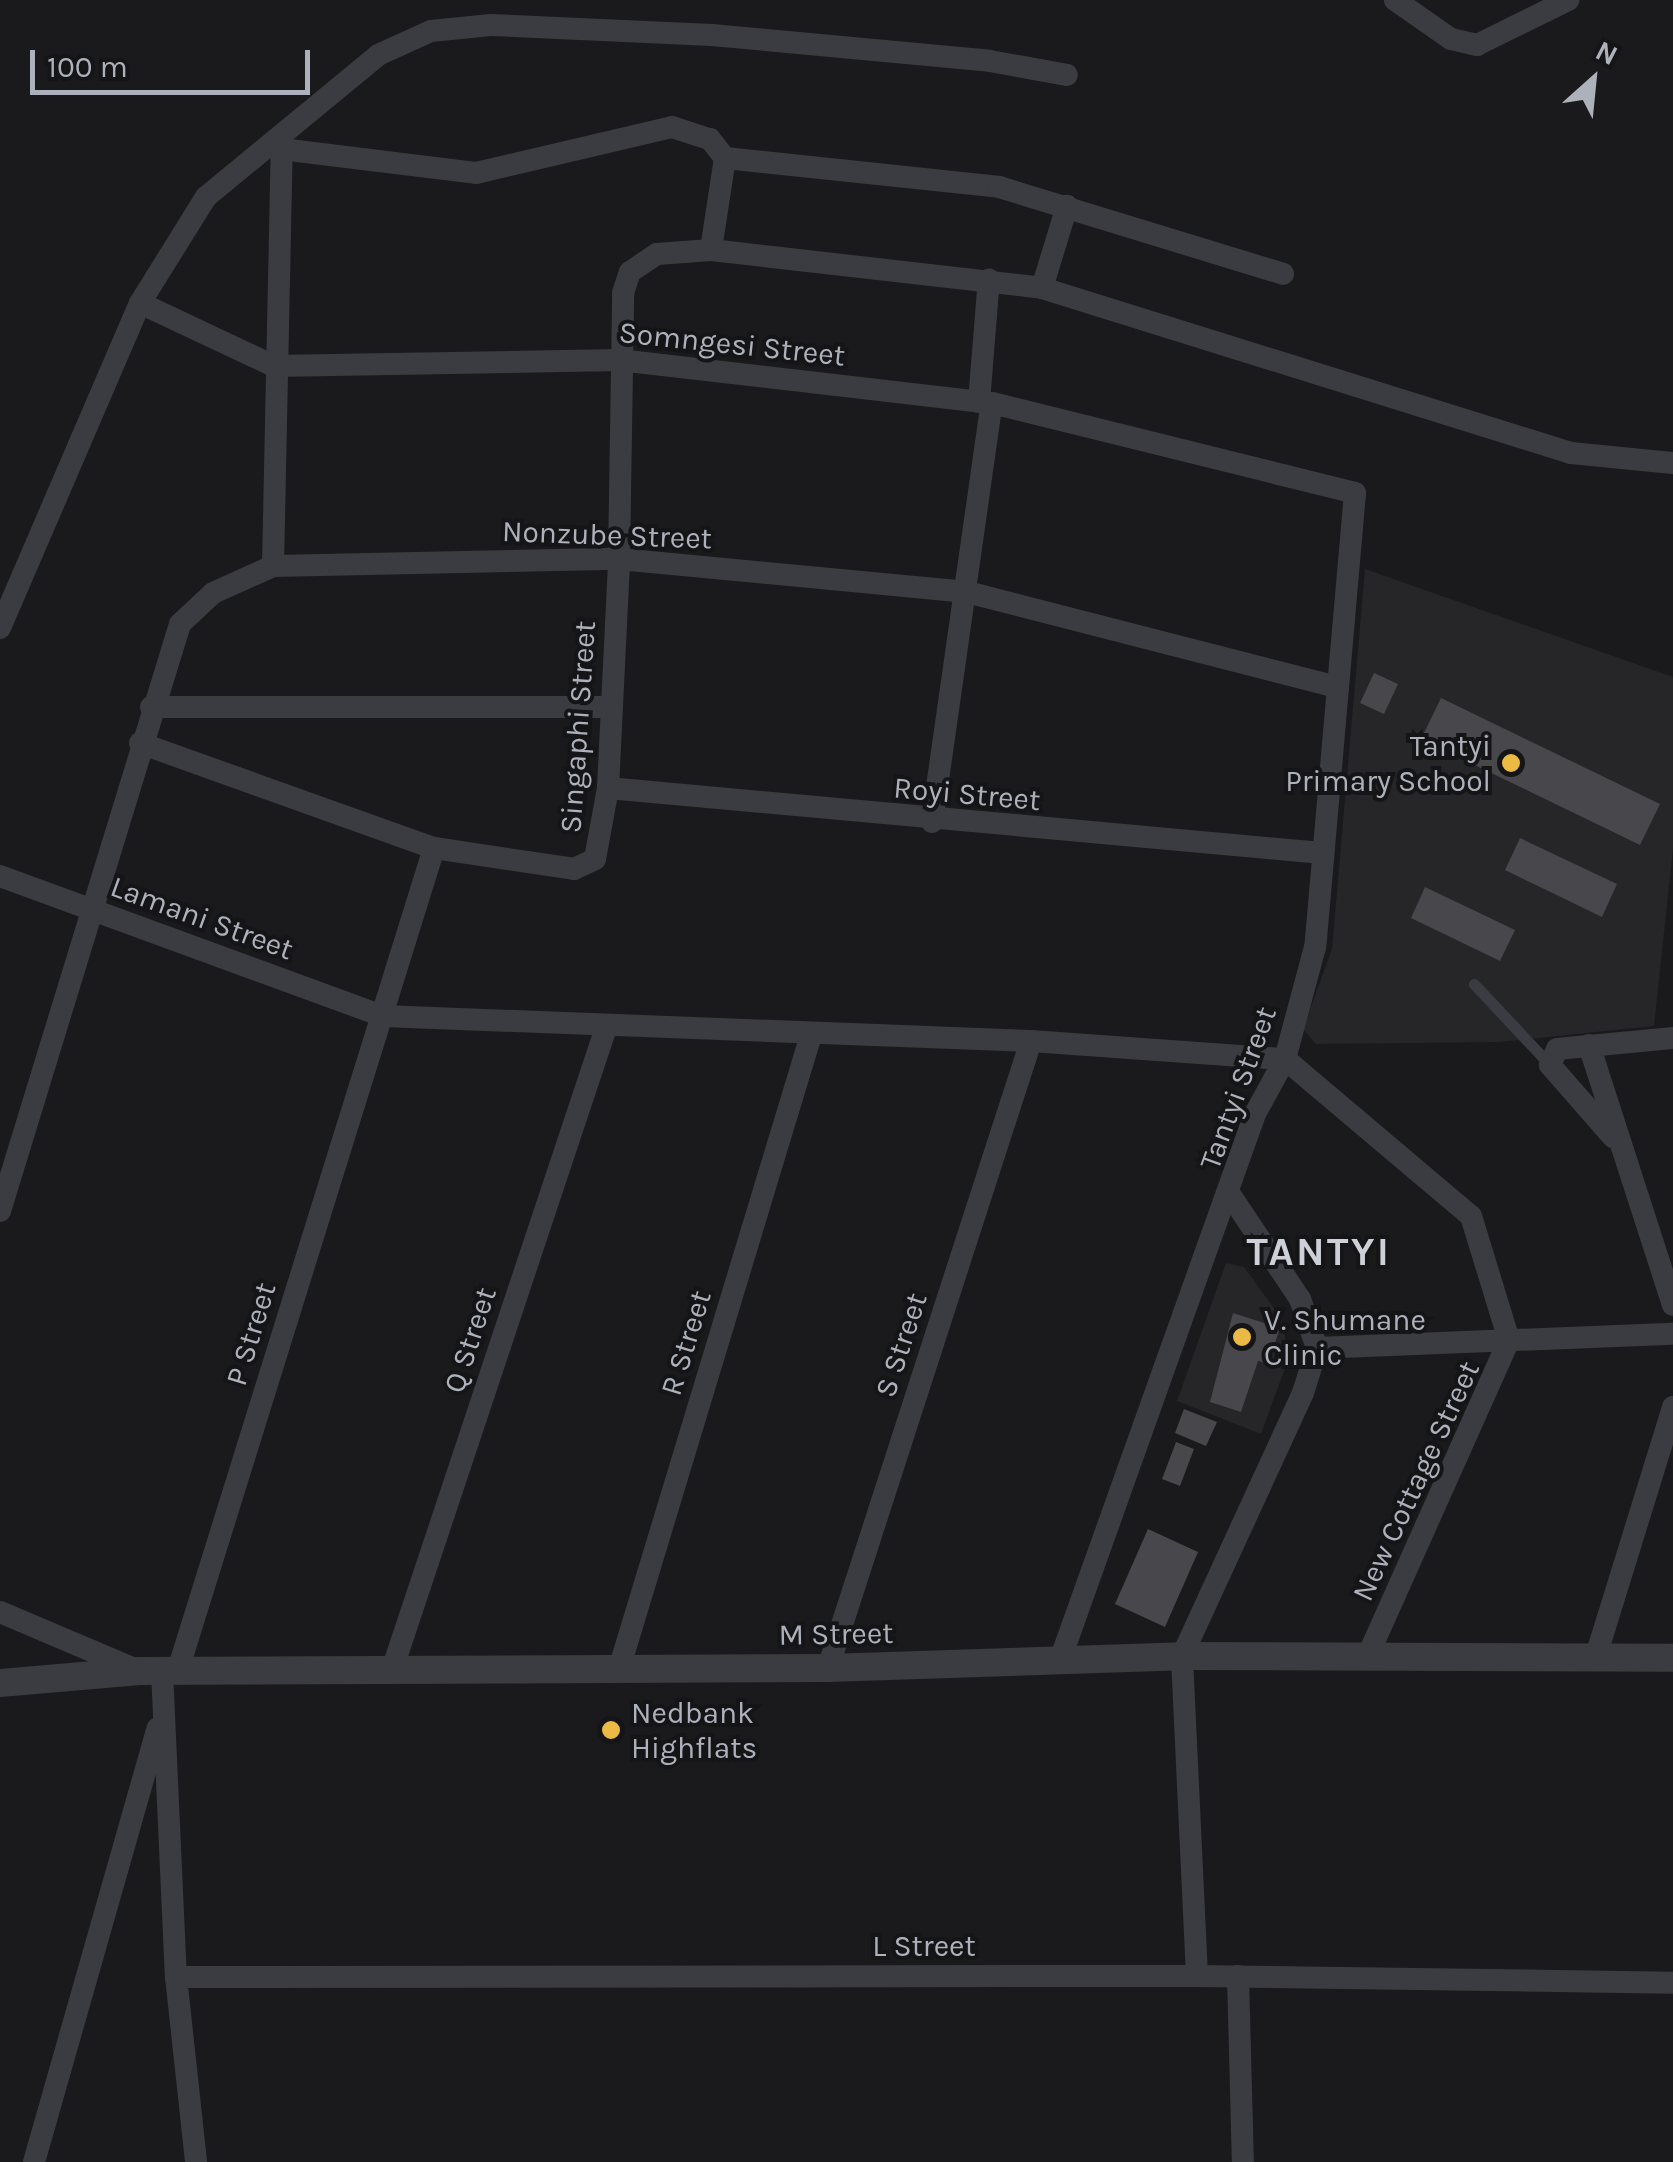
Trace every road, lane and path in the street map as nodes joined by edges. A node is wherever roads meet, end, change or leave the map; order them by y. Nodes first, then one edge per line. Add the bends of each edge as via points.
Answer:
1 (1395, 0) edge
2 (1568, 0) edge
3 (1524, 10) edge
4 (1067, 75) dead end
5 (281, 144) junction
6 (725, 158) junction
7 (1068, 206) junction
8 (712, 250) junction
9 (1283, 274) dead end
10 (990, 278) junction
11 (1042, 288) junction
12 (140, 303) junction
13 (619, 360) junction
14 (274, 366) junction
15 (985, 403) junction
16 (1673, 463) edge
17 (1359, 510) joint
18 (620, 559) junction
19 (273, 566) junction
20 (967, 592) junction
21 (0, 628) edge
22 (1338, 686) junction
23 (151, 707) junction
24 (611, 707) junction
25 (140, 743) junction
26 (608, 788) junction
27 (932, 822) junction
28 (434, 848) junction
29 (1322, 853) junction
30 (0, 876) edge
31 (88, 909) junction
32 (1474, 984) dead end
33 (383, 1016) junction
34 (606, 1028) junction
35 (811, 1035) junction
36 (1673, 1038) edge
37 (1031, 1041) junction
38 (1588, 1045) junction
39 (1285, 1059) junction
40 (1550, 1065) junction
41 (1622, 1147) junction
42 (1231, 1196) junction
43 (0, 1211) edge
44 (1673, 1305) edge
45 (1673, 1334) edge
46 (1509, 1340) junction
47 (1317, 1348) junction
48 (1673, 1407) edge
49 (0, 1612) edge
50 (1182, 1656) junction
51 (1596, 1656) junction
52 (1367, 1658) junction
53 (1673, 1658) edge
54 (1060, 1660) junction
55 (828, 1668) junction
56 (618, 1669) junction
57 (160, 1670) junction
58 (392, 1670) junction
59 (0, 1683) edge
60 (164, 1710) junction
61 (1197, 1976) junction
62 (1238, 1976) junction
63 (176, 1977) junction
64 (1673, 1983) edge
65 (34, 2162) edge
66 (196, 2162) edge
67 (1243, 2162) edge

1 - 3 street via 1463,44 1501,38
2 - 3 street
4 - 5 street via 712,36 462,26 430,31 378,55
5 - 6 street via 476,173 672,127 710,138
5 - 12 street via 206,197
5 - 14 street
6 - 7 street via 959,180
6 - 8 street
7 - 9 street
7 - 11 street
8 - 10 street
8 - 13 street, Singaphi Street via 658,254 630,272
10 - 11 street
10 - 15 street
11 - 16 street via 1571,453
12 - 14 street
12 - 21 street
13 - 14 street, Somngesi Street
13 - 15 street, Somngesi Street
13 - 18 street, Singaphi Street
14 - 19 street
15 - 17 street, Somngesi Street via 1346,487
15 - 20 street
17 - 22 street, Tantyi Street
18 - 19 street, Nonzube Street
18 - 20 street, Nonzube Street
18 - 24 street, Singaphi Street
19 - 23 street, Nonzube Street via 213,593 189,614
20 - 22 street, Nonzube Street
20 - 27 street
22 - 29 street, Tantyi Street
23 - 24 street
23 - 25 street, Nonzube Street
24 - 26 street, Singaphi Street
25 - 28 street, Singaphi Street
25 - 31 street, Nonzube Street
26 - 27 street, Royi Street
26 - 28 street, Singaphi Street via 599,853 587,865
27 - 29 street, Royi Street
28 - 33 street, P Street
29 - 39 street, Tantyi Street via 1315,947
30 - 31 street, Lamani Street
31 - 33 street, Lamani Street
31 - 43 street, Nonzube Street
32 - 40 lane
33 - 34 street, Lamani Street
33 - 57 street, P Street
34 - 35 street, Lamani Street
34 - 58 street, Q Street
35 - 37 street, Lamani Street
35 - 56 street, R Street
36 - 38 street
37 - 39 street, Lamani Street
37 - 55 street, S Street
38 - 40 street via 1557,1048
38 - 41 street
39 - 42 street, Tantyi Street via 1256,1114
39 - 46 street, New Cottage Street via 1471,1216
40 - 41 street
41 - 44 street
42 - 47 street via 1300,1299
42 - 54 street, Tantyi Street
45 - 46 street
46 - 47 street
46 - 52 street, New Cottage Street
47 - 50 street
48 - 51 street
49 - 57 street
50 - 52 street, M Street
50 - 54 street, M Street
50 - 61 street
51 - 52 street, M Street
51 - 53 street, M Street
54 - 55 street, M Street
55 - 56 street, M Street
56 - 58 street, M Street
57 - 58 street, M Street
57 - 59 street, M Street
57 - 60 street, P Street
60 - 63 street, P Street
60 - 65 street, P Street
61 - 62 street, L Street
61 - 63 street, L Street
62 - 64 street, L Street
62 - 67 street
63 - 66 street, P Street

